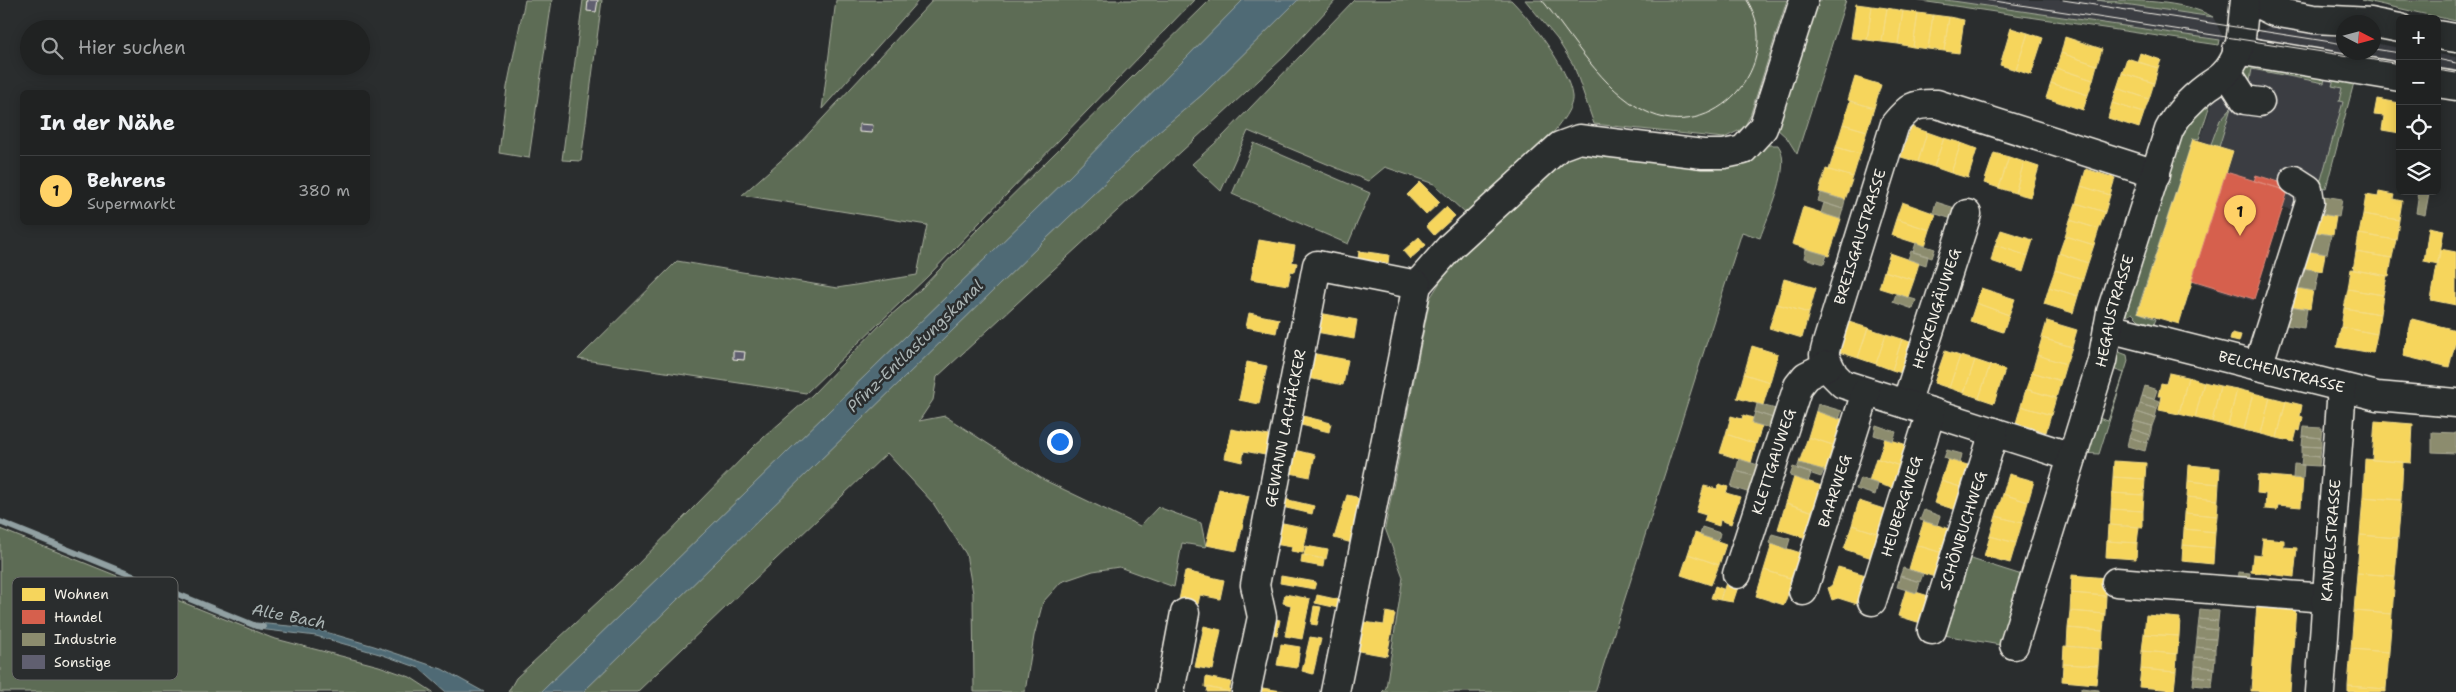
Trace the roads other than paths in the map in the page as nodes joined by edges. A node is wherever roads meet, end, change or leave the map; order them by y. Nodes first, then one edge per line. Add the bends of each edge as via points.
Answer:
1 (1804, 0) edge
2 (2244, 0) edge
3 (2250, 0) edge
4 (2311, 0) edge
5 (2354, 15) edge
6 (2336, 21) edge
7 (2441, 36) edge
8 (2456, 38) edge
9 (2232, 62) junction
10 (2396, 77) edge
11 (2441, 84) edge
12 (2456, 86) edge
13 (2260, 102) dead end
14 (2156, 174) junction
15 (2294, 180) dead end
16 (1967, 214) dead end
17 (1417, 285) junction
18 (2108, 328) junction
19 (1828, 365) junction
20 (2258, 366) junction
21 (2342, 388) junction
22 (1866, 392) junction
23 (2456, 403) edge
24 (1919, 408) junction
25 (1994, 432) junction
26 (2072, 457) junction
27 (1737, 574) dead end
28 (2116, 582) dead end
29 (1803, 591) dead end
30 (2327, 598) junction
31 (1872, 601) dead end
32 (1185, 613) dead end
33 (1932, 630) dead end
34 (2014, 645) dead end
35 (1170, 692) edge
36 (1246, 692) edge
37 (1336, 692) edge
38 (2320, 692) edge

1 - 17 street via 1763,128 1743,150 1703,154 1579,139 1560,146 1475,224
2 - 9 street
3 - 6 street via 2274,12
4 - 5 street
7 - 8 street
9 - 10 street
9 - 13 street via 2245,100
9 - 14 street, HEGAUSTRASSE via 2176,117
11 - 12 street
14 - 18 street, HEGAUSTRASSE
14 - 19 street, BREISGAUSTRASSE via 1937,104 1921,103 1907,109 1895,124 1830,334 1824,355
15 - 20 street via 2308,189 2310,202
16 - 24 street, HECKENGÄUWEG
17 - 36 street, GEWANN LACHÄCKER via 1317,265 1255,585 1262,616
17 - 37 street
18 - 20 street, BELCHENSTRASSE
18 - 26 street, HEGAUSTRASSE via 2102,361
19 - 22 street via 1843,384
19 - 27 street, KLETTGAUWEG via 1806,376 1798,386
20 - 21 street, BELCHENSTRASSE
21 - 23 street, BELCHENSTRASSE via 2377,396
21 - 30 street, KANDELSTRASSE
22 - 24 street
22 - 29 street, BAARWEG
24 - 25 street
24 - 31 street, HEUBERGWEG
25 - 26 street
25 - 33 street, SCHÖNBUCHWEG
26 - 34 street, HEGAUSTRASSE
28 - 30 street
30 - 38 street, KANDELSTRASSE
32 - 35 street

